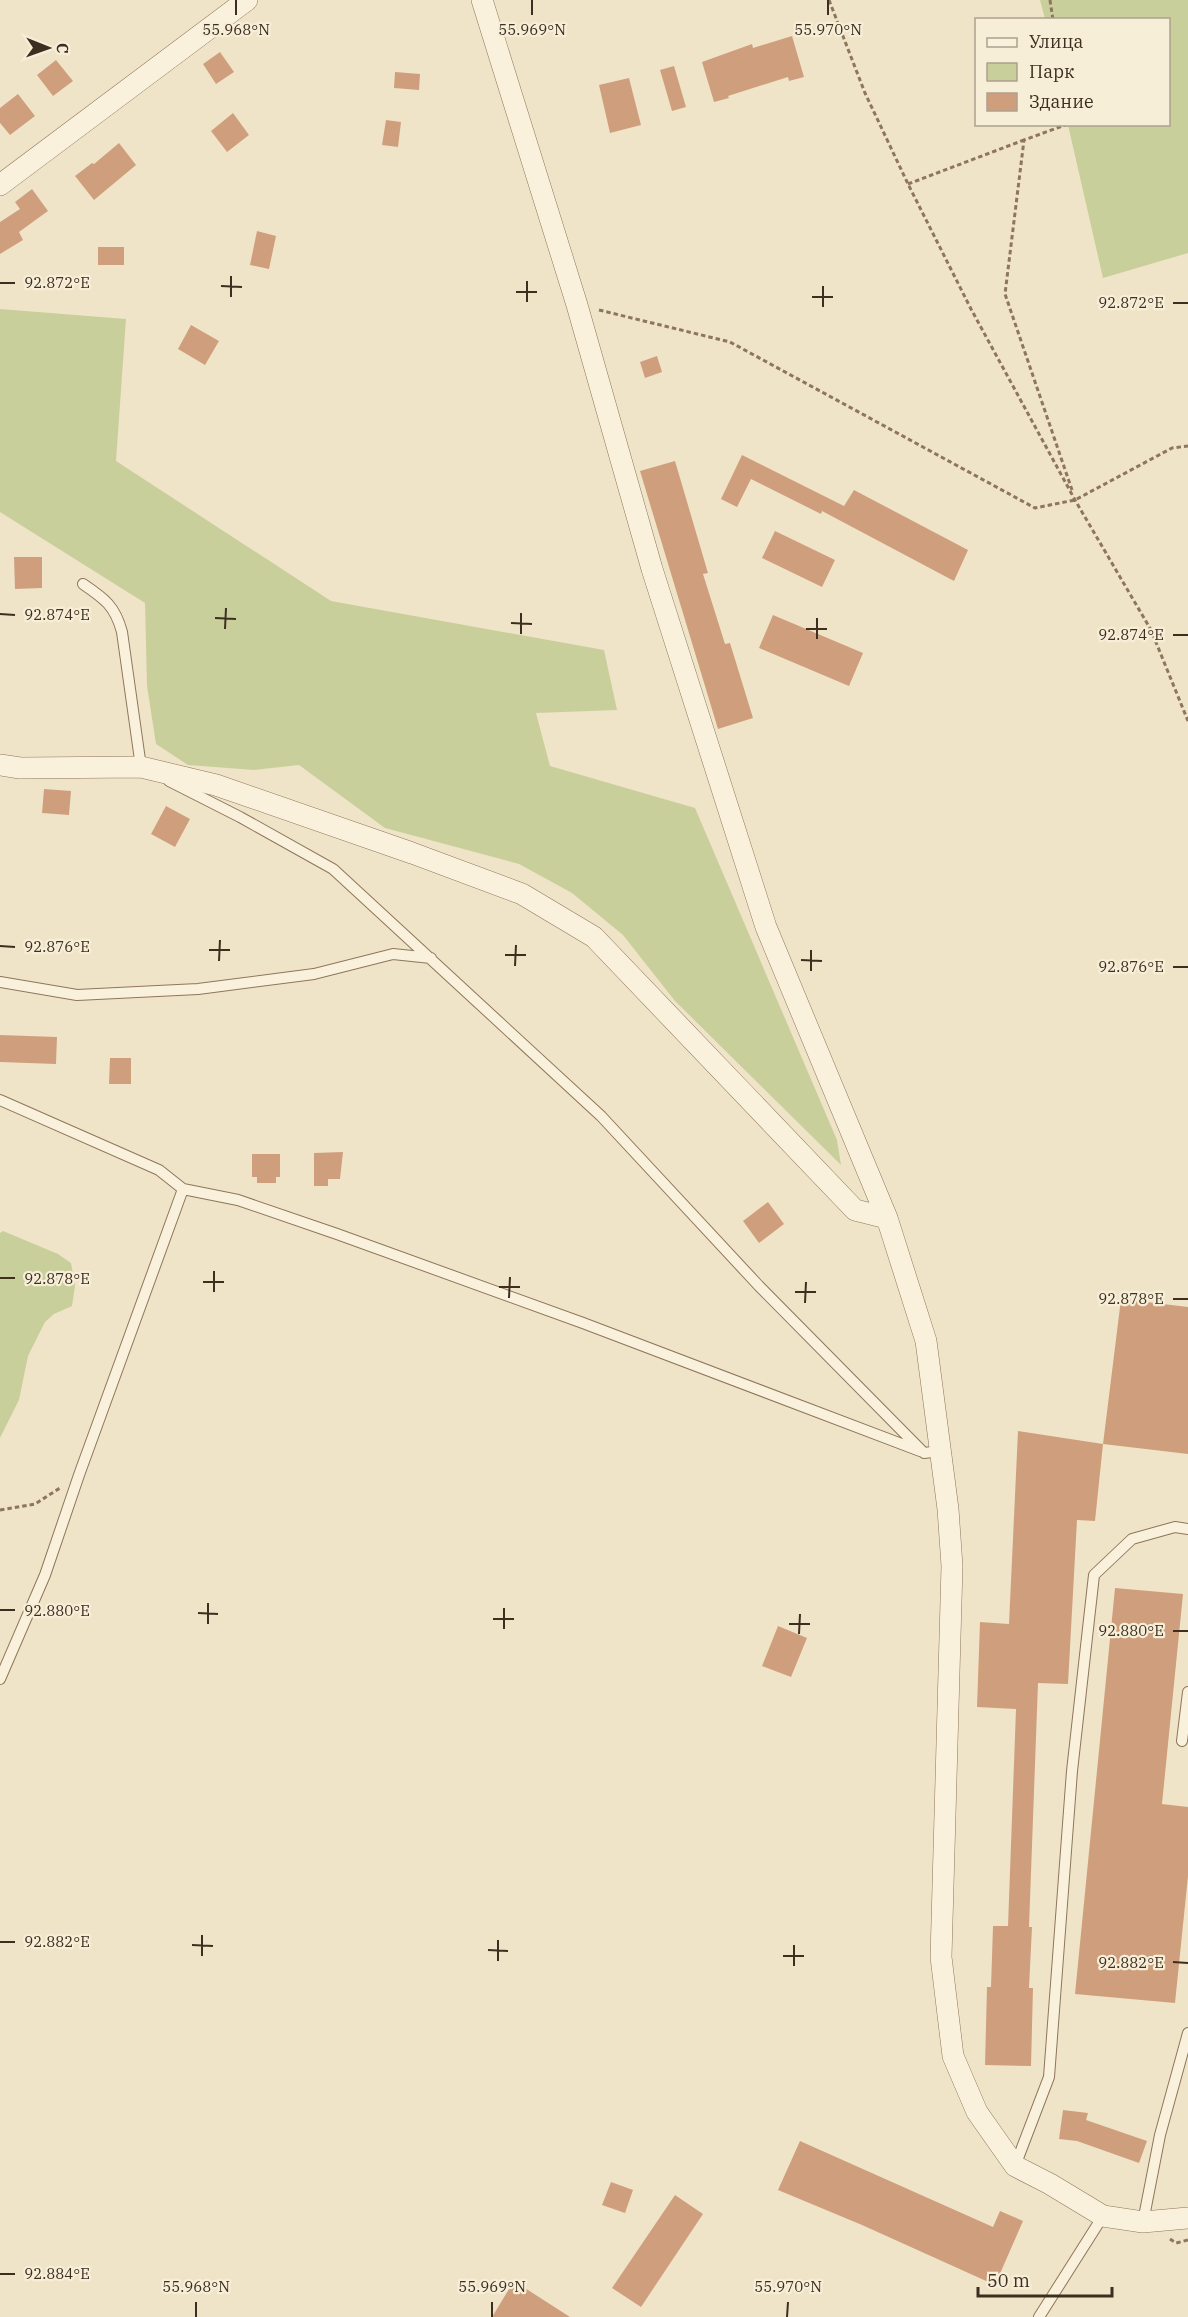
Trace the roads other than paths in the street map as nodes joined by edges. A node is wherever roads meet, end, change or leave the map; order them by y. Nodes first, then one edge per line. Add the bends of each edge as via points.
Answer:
1 (247, 0) edge
2 (482, 0) edge
3 (0, 184) edge
4 (83, 584) dead end
5 (10, 766) edge
6 (141, 767) junction
7 (431, 958) junction
8 (0, 982) edge
9 (0, 1100) edge
10 (183, 1190) junction
11 (887, 1218) junction
12 (933, 1452) junction
13 (1188, 1529) edge
14 (0, 1679) edge
15 (1188, 1692) edge
16 (1182, 1741) dead end
17 (1188, 2033) edge
18 (1015, 2166) junction
19 (1103, 2216) junction
20 (1188, 2218) edge
21 (1143, 2222) junction
22 (1039, 2317) edge

1 - 3 street
2 - 11 street via 577,305 652,569 766,927
4 - 6 lane via 117,614
5 - 6 street
6 - 7 lane via 333,870
6 - 11 street via 216,785 412,853 522,894 585,932 855,1210
7 - 8 lane via 393,954 314,974 198,989 77,995
7 - 12 lane via 601,1116 759,1286
9 - 10 lane via 159,1170
10 - 12 lane via 238,1200
10 - 14 lane via 45,1575
11 - 12 street via 926,1341
12 - 18 street via 952,1566 941,1957 953,2056 977,2112
13 - 18 lane via 1175,1527 1132,1539 1094,1575 1072,1772 1049,2077
15 - 16 lane
17 - 21 lane
18 - 19 street
19 - 21 street
19 - 22 lane
20 - 21 street

